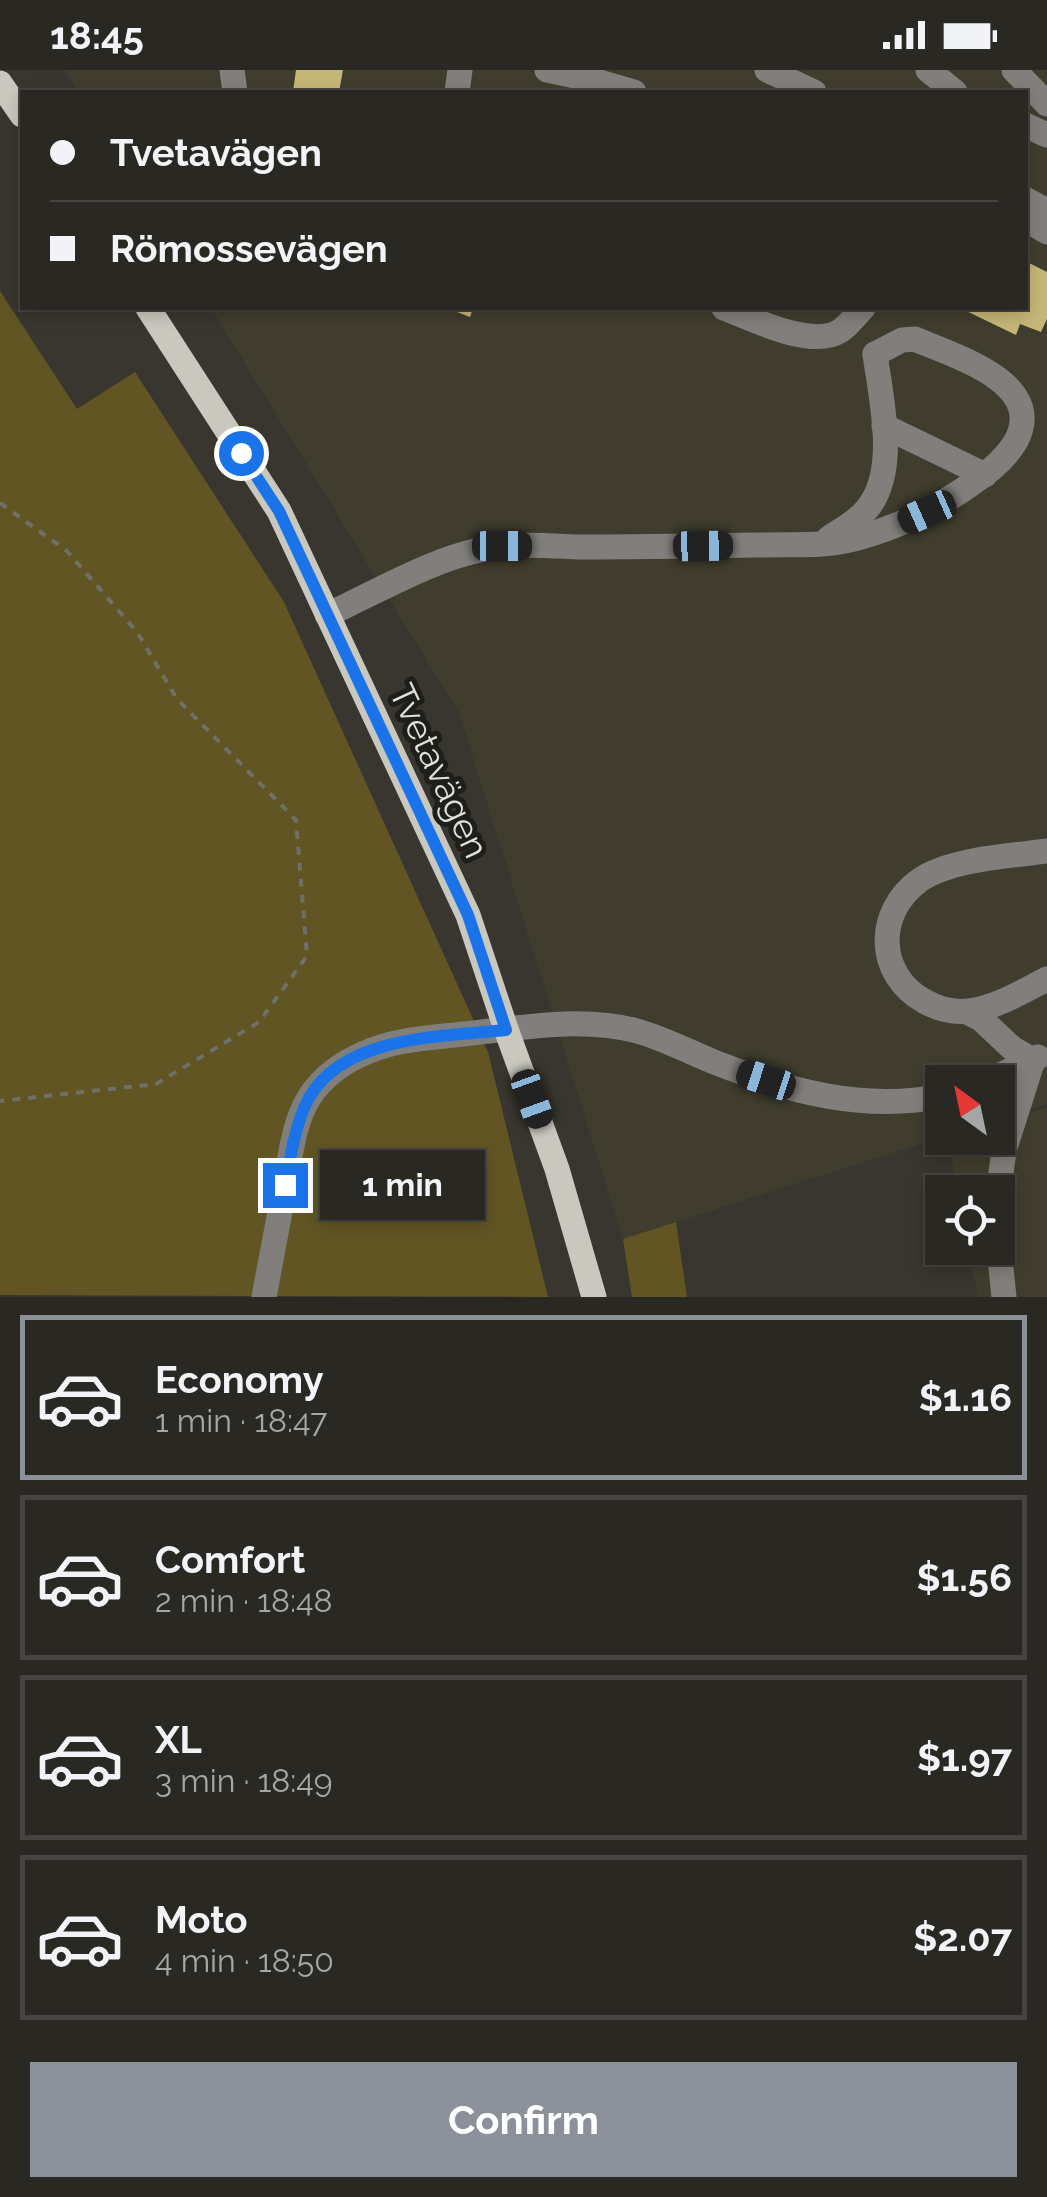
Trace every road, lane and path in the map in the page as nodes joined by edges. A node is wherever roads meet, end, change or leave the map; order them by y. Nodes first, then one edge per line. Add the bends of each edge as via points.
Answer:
1 (547, 70) edge
2 (767, 70) edge
3 (928, 70) edge
4 (1014, 70) edge
5 (588, 74) edge
6 (0, 84) edge
7 (629, 90) edge
8 (810, 90) edge
9 (953, 90) edge
10 (1047, 104) edge
11 (20, 112) edge
12 (149, 310) edge
13 (729, 310) edge
14 (799, 310) edge
15 (861, 310) edge
16 (839, 332) junction
17 (804, 336) junction
18 (875, 354) junction
19 (884, 426) junction
20 (984, 476) junction
21 (0, 503) edge
22 (820, 544) junction
23 (327, 615) junction
24 (1047, 851) edge
25 (1047, 979) edge
26 (967, 1012) junction
27 (506, 1030) junction
28 (1040, 1056) edge
29 (1015, 1068) edge
30 (925, 1098) edge
31 (0, 1101) edge
32 (1001, 1175) edge
33 (1001, 1265) edge
34 (264, 1297) edge
35 (594, 1297) edge
36 (1004, 1297) edge

1 - 5 street
2 - 8 street
3 - 9 street
4 - 10 street
5 - 7 street
6 - 11 main road
12 - 23 main road, Tvetavägen via 279,511
13 - 17 street
14 - 17 street
15 - 16 street
16 - 17 street
16 - 18 street
18 - 19 street
18 - 20 street via 914,339 988,370 1015,392 1024,412 1019,436
19 - 20 street
19 - 22 street via 883,470 870,506
20 - 22 street via 890,528
21 - 31 path via 67,551 137,632 177,698 296,820 307,956 258,1022 156,1084
22 - 23 street via 502,546 449,558
23 - 27 main road, Tvetavägen via 468,915
24 - 26 street via 938,871 906,892 895,909 887,950 901,984 930,1004
25 - 26 street
26 - 28 street via 1012,1048
27 - 30 street via 595,1024 638,1031 739,1072 838,1100
27 - 34 street via 398,1042 362,1054 316,1087 292,1147
27 - 35 main road, Tvetavägen
28 - 29 street
28 - 32 street
33 - 36 street

